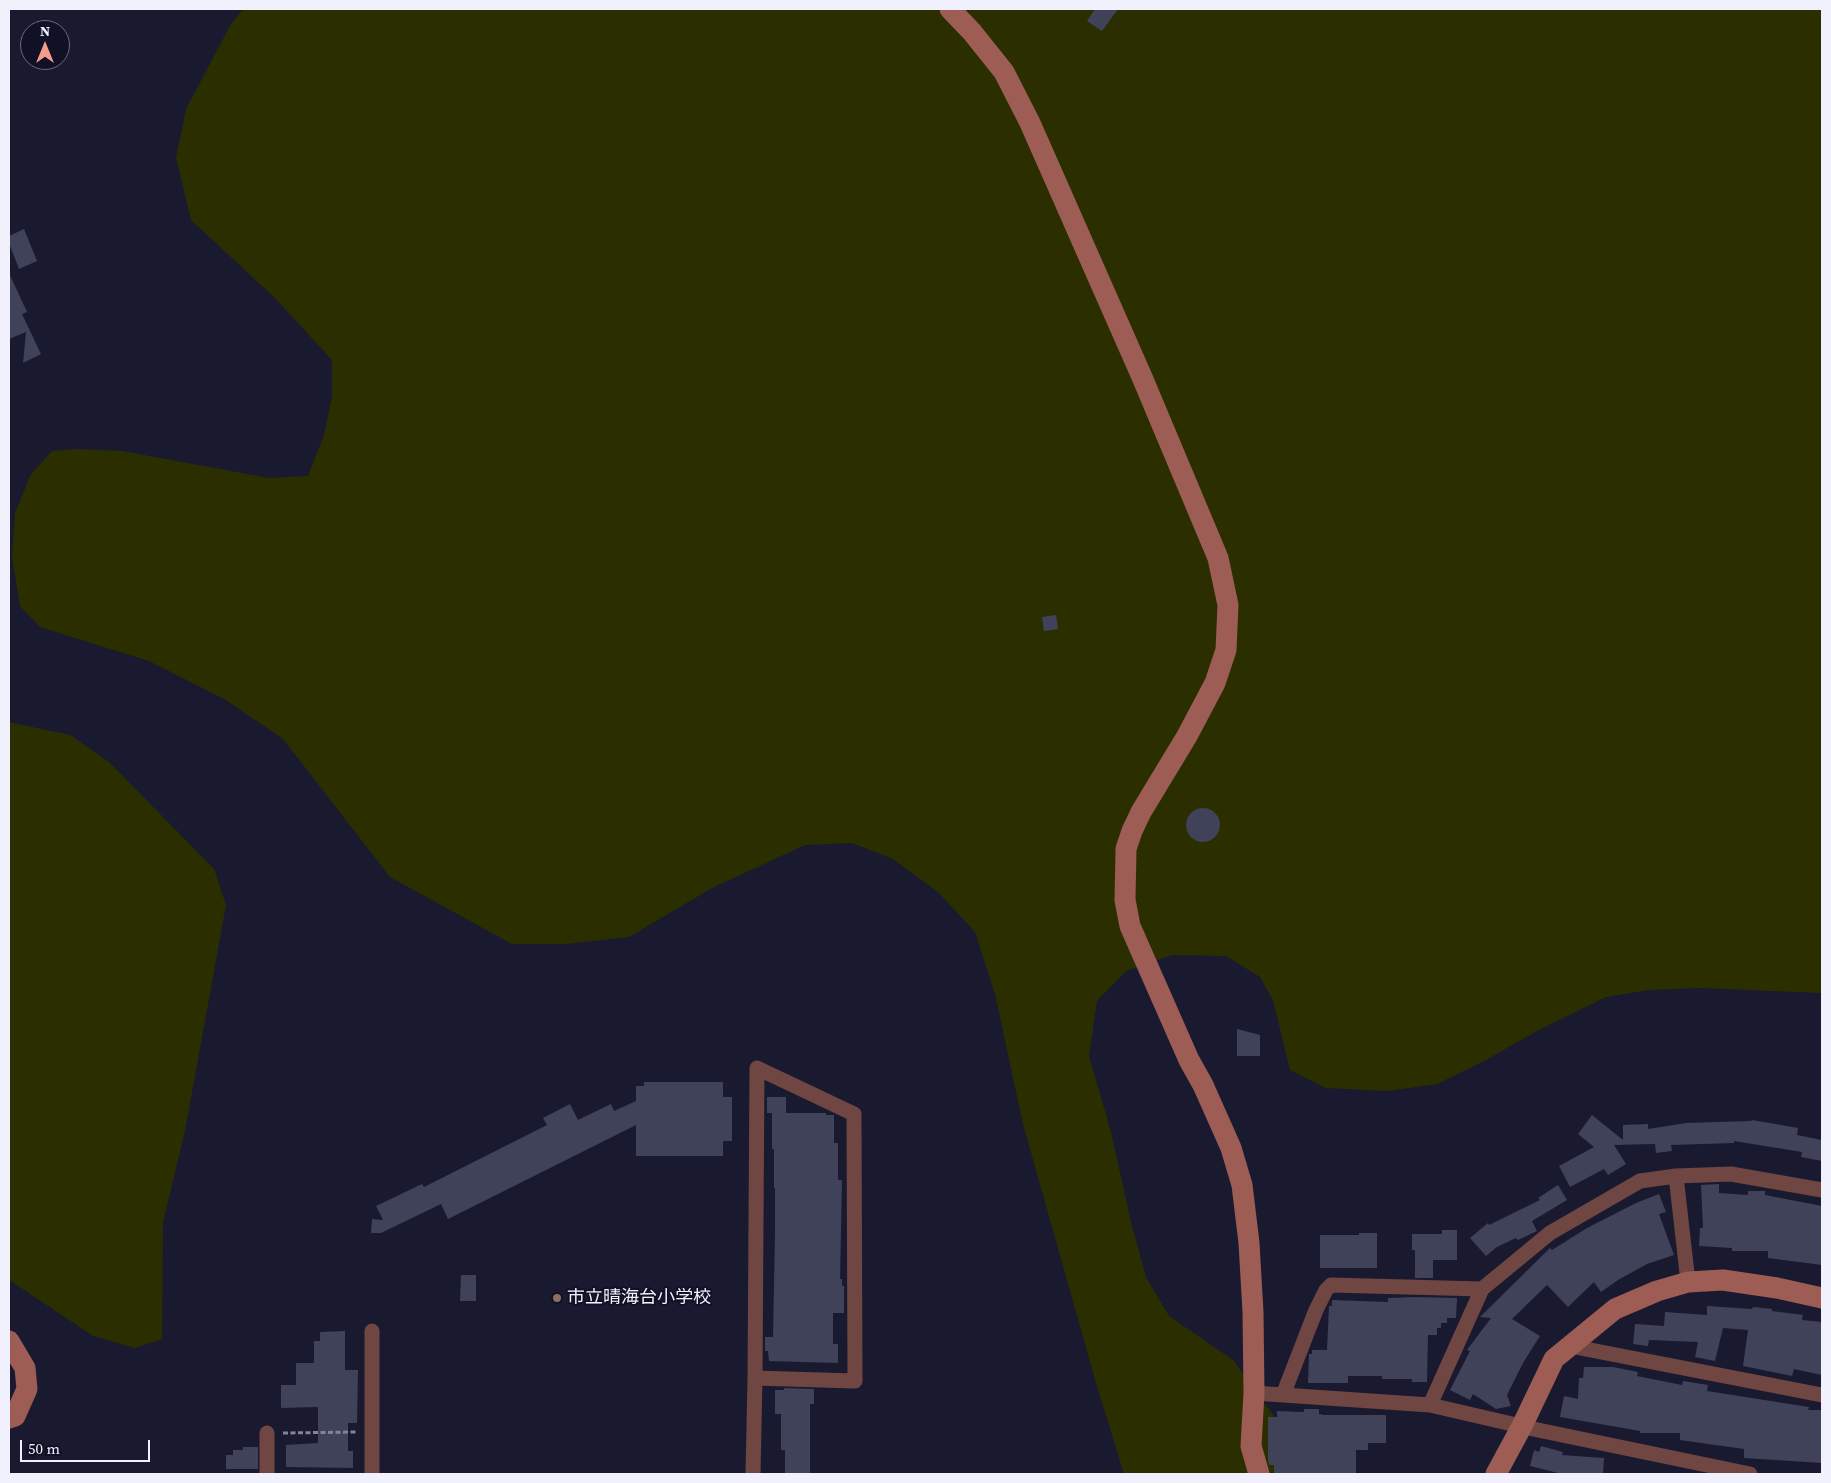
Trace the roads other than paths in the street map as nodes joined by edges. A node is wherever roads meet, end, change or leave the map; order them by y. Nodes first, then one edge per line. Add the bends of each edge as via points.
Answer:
1 (950, 9) edge
2 (1676, 1176) junction
3 (1822, 1190) edge
4 (1688, 1282) junction
5 (1482, 1289) junction
6 (1822, 1298) edge
7 (372, 1330) dead end
8 (9, 1341) edge
9 (1570, 1346) junction
10 (755, 1378) junction
11 (1254, 1393) junction
12 (1283, 1395) junction
13 (1822, 1395) edge
14 (1430, 1405) junction
15 (9, 1418) edge
16 (1522, 1426) junction
17 (267, 1433) road end
18 (267, 1474) edge
19 (372, 1474) edge
20 (753, 1474) edge
21 (1259, 1474) edge
22 (1496, 1474) edge
23 (1750, 1474) edge

1 - 11 street via 1004,72 1030,123 1218,558 1228,605 1226,650 1215,683 1132,831 1126,850 1126,900 1130,926 1188,1060 1203,1085 1231,1148 1242,1185 1250,1253
2 - 3 street via 1731,1174
2 - 4 street
2 - 5 street via 1640,1181 1550,1233
4 - 6 street via 1723,1280
4 - 9 street via 1616,1309
5 - 12 street via 1331,1284 1316,1310
5 - 14 street
7 - 19 street
8 - 15 street via 25,1368 27,1390 15,1416
9 - 13 street
9 - 16 street via 1554,1359
10 - 10 street via 854,1380 854,1114 757,1068
10 - 20 street
11 - 12 street
11 - 21 street via 1251,1446
12 - 14 street
14 - 16 street
16 - 22 street
16 - 23 street
17 - 18 street

